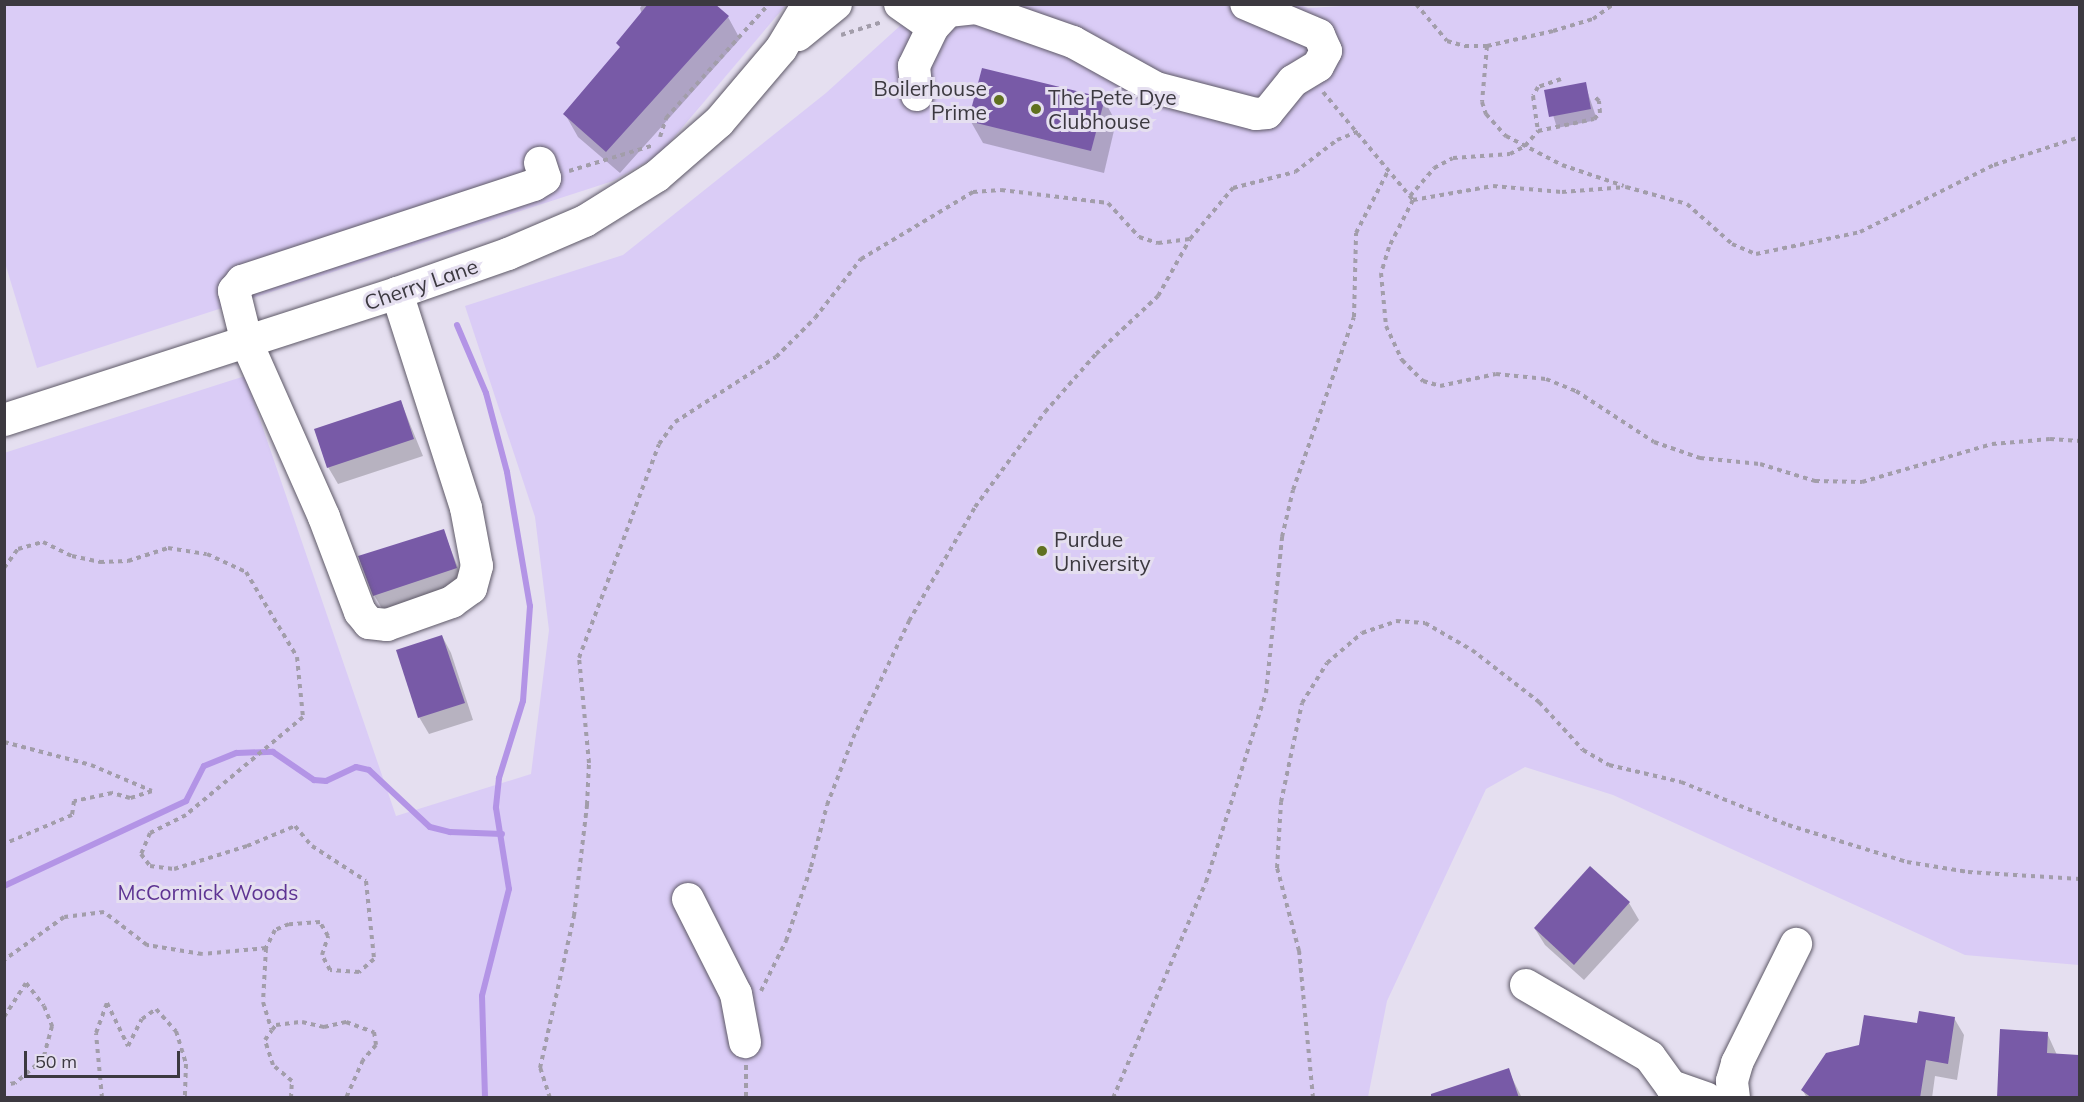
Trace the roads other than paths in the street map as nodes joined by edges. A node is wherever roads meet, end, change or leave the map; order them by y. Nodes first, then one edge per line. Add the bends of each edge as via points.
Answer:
1 (808, 4) edge
2 (836, 4) edge
3 (900, 4) edge
4 (1246, 4) edge
5 (933, 27) junction
6 (781, 49) junction
7 (918, 95) dead end
8 (543, 170) road end
9 (397, 293) junction
10 (247, 343) junction
11 (5, 419) edge
12 (688, 899) dead end
13 (1796, 944) dead end
14 (1526, 985) dead end
15 (745, 1042) road end
16 (1671, 1092) edge
17 (1706, 1098) edge
18 (1734, 1098) edge

1 - 6 street, Cherry Lane
2 - 6 street, Cherry Lane
3 - 5 street
4 - 5 street via 1319,34 1326,51 1318,66 1293,81 1267,113 1256,114 1156,88 1073,42 976,8 948,11
5 - 7 street via 914,66
6 - 9 street, Cherry Lane via 719,122 657,176 585,221 508,255
8 - 10 street via 242,281 234,291
9 - 10 street, Cherry Lane
9 - 10 street via 466,508 477,567 471,588 452,602 387,626 369,623 360,612 324,517
10 - 11 street, Cherry Lane
12 - 15 street via 736,994
13 - 18 street via 1737,1063 1732,1081
14 - 16 street via 1650,1057
16 - 17 street

